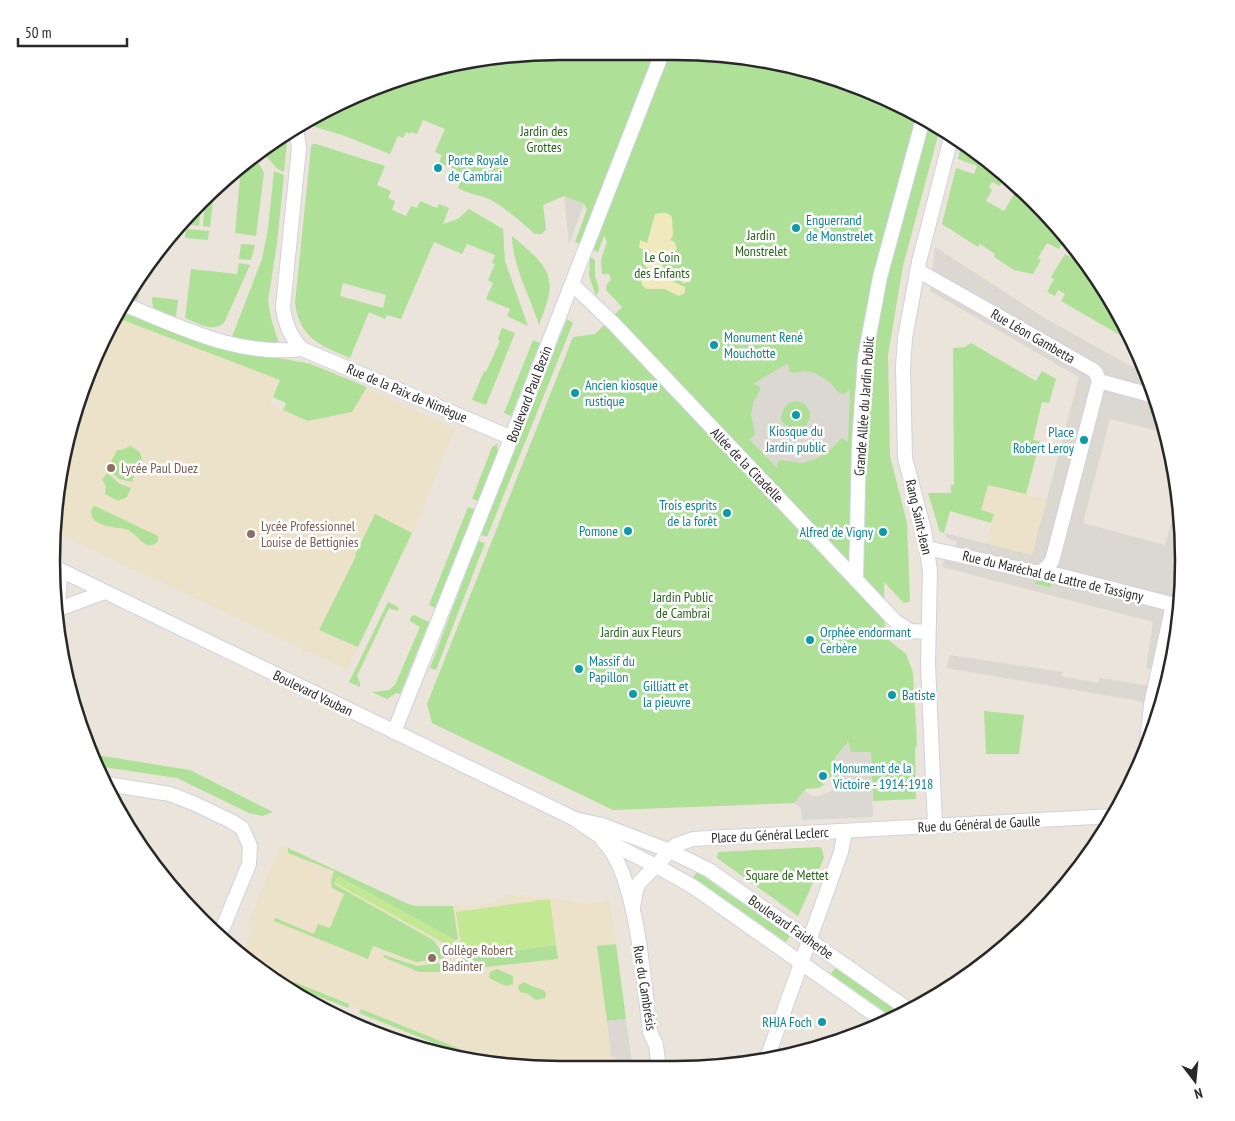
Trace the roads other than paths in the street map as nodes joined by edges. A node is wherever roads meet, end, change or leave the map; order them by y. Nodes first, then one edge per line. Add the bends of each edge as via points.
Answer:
1 (659, 60) edge
2 (921, 125) edge
3 (297, 135) edge
4 (950, 142) edge
5 (918, 270) junction
6 (572, 284) junction
7 (129, 306) edge
8 (302, 349) junction
9 (1099, 381) junction
10 (1145, 391) edge
11 (512, 438) junction
12 (927, 548) junction
13 (60, 570) edge
14 (1041, 572) junction
15 (856, 580) junction
16 (105, 592) junction
17 (1173, 605) edge
18 (62, 608) edge
19 (1171, 626) edge
20 (928, 632) junction
21 (1150, 715) edge
22 (394, 732) junction
23 (114, 785) edge
24 (1105, 816) edge
25 (575, 819) junction
26 (935, 826) junction
27 (845, 831) junction
28 (596, 836) junction
29 (670, 851) junction
30 (656, 866) junction
31 (633, 907) junction
32 (222, 929) edge
33 (809, 940) junction
34 (801, 963) junction
35 (903, 1006) edge
36 (878, 1017) edge
37 (769, 1051) edge
38 (658, 1061) edge

1 - 6 street, Boulevard Paul Bezin
2 - 15 street, Grande Allée du Jardin Public via 880,277 865,357
3 - 8 street via 299,148 283,307 286,326
4 - 5 street, Rang Saint-Jean
5 - 9 street, Rue Léon Gambetta via 1093,370
5 - 12 street, Rang Saint-Jean via 904,344 903,427 906,462
6 - 11 street, Boulevard Paul Bezin
6 - 15 street, Allée de la Citadelle via 614,324
7 - 8 street, Rue de la Paix de Nimègue via 230,345 282,351
8 - 11 street, Rue de la Paix de Nimègue
9 - 10 street
9 - 14 street via 1052,561
11 - 22 street, Boulevard Paul Bezin
12 - 14 street, Rue du Maréchal de Lattre de Tassigny
12 - 20 street, Rang Saint-Jean via 930,571
13 - 16 street, Boulevard Vauban
14 - 17 street, Rue du Maréchal de Lattre de Tassigny
15 - 20 street, Allée de la Citadelle via 903,627 914,632
16 - 18 street
16 - 22 street, Boulevard Vauban
19 - 21 street
20 - 26 street, Rang Saint-Jean
22 - 25 street, Boulevard Vauban
23 - 32 street via 170,794 242,828 250,846 249,864
24 - 26 street, Rue du Général de Gaulle
25 - 28 street, Boulevard Vauban
25 - 29 street, Boulevard Vauban via 602,825
26 - 27 street, Rue du Général de Gaulle
27 - 29 street, Place du Général Leclerc via 693,839
27 - 33 street, Place du Général Leclerc via 843,846
28 - 30 street, Boulevard Vauban
28 - 31 street, Rue du Cambrésis via 609,846 624,877
29 - 30 street, Place du Général Leclerc
29 - 33 street, Boulevard Faidherbe via 716,874
30 - 31 street, Rue du Cambrésis via 637,886
30 - 34 street, Boulevard Faidherbe via 695,888
31 - 38 street, Rue du Cambrésis via 650,1032
33 - 34 street, Place du Général Leclerc
33 - 35 street, Boulevard Faidherbe
34 - 36 street, Boulevard Faidherbe
34 - 37 street, Place du Général Leclerc

